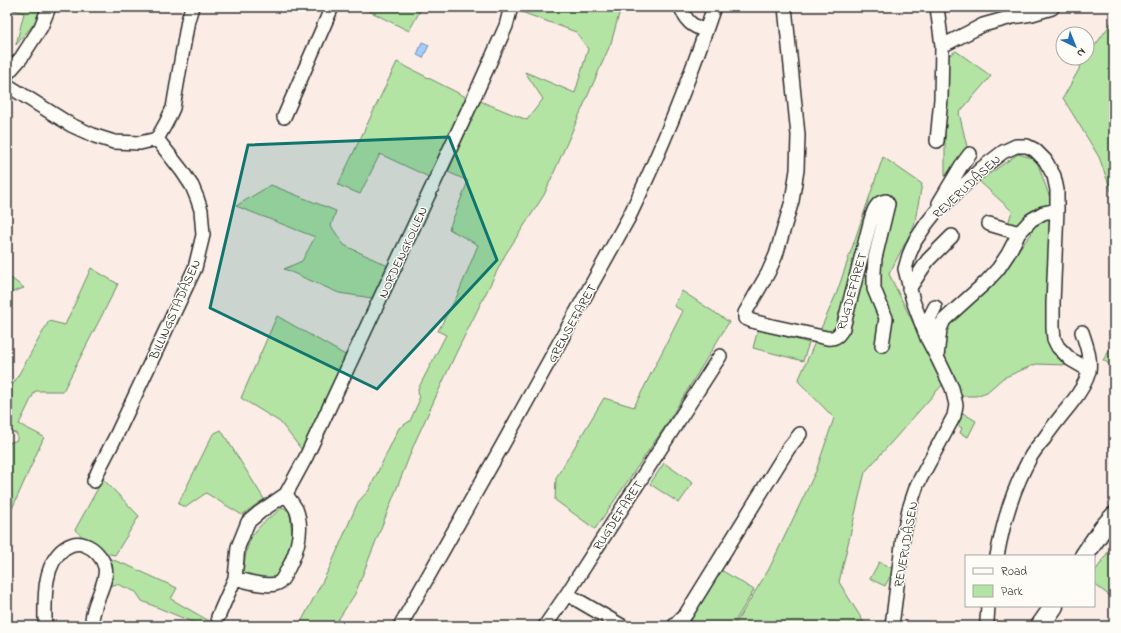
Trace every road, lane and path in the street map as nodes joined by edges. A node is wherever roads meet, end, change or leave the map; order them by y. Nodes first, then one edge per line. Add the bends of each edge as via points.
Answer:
1 (49, 7) edge
2 (192, 7) edge
3 (332, 7) edge
4 (511, 7) edge
5 (681, 7) edge
6 (714, 7) edge
7 (785, 7) edge
8 (937, 7) edge
9 (1052, 8) edge
10 (706, 31) junction
11 (942, 46) junction
12 (7, 74) edge
13 (7, 85) edge
14 (284, 117) dead end
15 (156, 138) junction
16 (936, 141) dead end
17 (970, 154) dead end
18 (1057, 210) junction
19 (935, 213) junction
20 (989, 224) dead end
21 (1019, 233) junction
22 (952, 236) dead end
23 (909, 289) junction
24 (935, 307) dead end
25 (1082, 332) dead end
26 (927, 338) junction
27 (882, 345) dead end
28 (720, 356) dead end
29 (937, 356) junction
30 (1089, 370) junction
31 (800, 434) dead end
32 (94, 481) dead end
33 (286, 494) junction
34 (1114, 516) edge
35 (997, 555) edge
36 (1085, 555) edge
37 (236, 578) junction
38 (567, 594) junction
39 (988, 607) edge
40 (1053, 607) edge
41 (218, 616) dead end
42 (45, 626) edge
43 (92, 626) edge
44 (400, 626) edge
45 (545, 626) edge
46 (622, 626) edge
47 (674, 626) edge
48 (892, 626) edge
49 (987, 626) edge
50 (1040, 626) edge

1 - 12 street via 41,27
2 - 15 street via 173,108
3 - 14 street
4 - 33 street, NORDENGKOLLEN via 506,26 473,100
5 - 10 street via 689,23
6 - 10 street, GRENSEFARET
7 - 27 street, RUGDEFARET via 798,135 797,170 792,201 776,255 745,313 745,318 831,339 839,335 875,207 886,201 888,204 874,272 874,289 886,318
8 - 11 street
9 - 11 street via 983,25
10 - 44 street, GRENSEFARET via 648,179 629,217
11 - 16 street via 942,100
13 - 15 street via 95,136 114,142 140,143
15 - 32 street, BILLINGSTADÅSEN via 182,171 198,198 203,235 195,268
17 - 19 street
18 - 19 street, REVERUDÅSEN via 1054,176 1045,160 1035,150 1026,146 1016,146 1003,152 982,168
18 - 21 street via 1043,213 1031,220
18 - 30 street, REVERUDÅSEN via 1054,339 1058,348 1070,359
19 - 23 street, REVERUDÅSEN via 908,255 905,269
20 - 21 street
21 - 29 street via 998,269 944,320 940,329
22 - 23 street via 928,260
23 - 26 street, REVERUDÅSEN
24 - 26 street via 930,317 930,332
25 - 30 street via 1088,352
26 - 29 street, REVERUDÅSEN
28 - 38 street, RUGDEFARET
29 - 48 street, REVERUDÅSEN via 952,388 956,405 954,416 917,485 909,510 903,536
30 - 35 street via 1085,382 1032,454 1022,474 1005,517
31 - 47 street via 788,449 686,614
33 - 37 street, NORDENGKOLLEN via 248,522 238,547
33 - 37 street via 296,510 299,523 295,553 287,571 280,582 271,585
34 - 36 main road
37 - 41 street, NORDENGKOLLEN
38 - 45 street, RUGDEFARET
38 - 46 street
39 - 49 street
40 - 50 main road
42 - 43 street via 48,574 62,550 80,543 93,549 106,566 106,575 92,615

